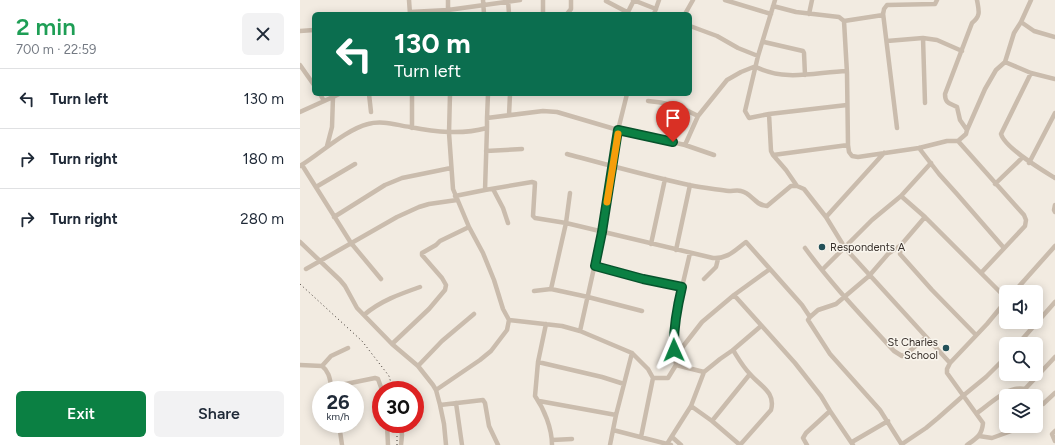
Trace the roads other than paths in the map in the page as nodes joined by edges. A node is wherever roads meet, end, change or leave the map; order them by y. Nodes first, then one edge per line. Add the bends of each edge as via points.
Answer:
1 (409, 0) edge
2 (448, 0) edge
3 (483, 0) edge
4 (520, 0) edge
5 (543, 0) edge
6 (571, 0) edge
7 (634, 0) edge
8 (659, 0) edge
9 (693, 0) edge
10 (725, 0) edge
11 (775, 0) edge
12 (812, 0) edge
13 (937, 0) edge
14 (977, 0) edge
15 (1031, 0) edge
16 (508, 1) edge
17 (606, 1) dead end
18 (904, 2) edge
19 (483, 6) junction
20 (773, 6) junction
21 (410, 12) edge
22 (448, 12) edge
23 (484, 12) edge
24 (509, 12) edge
25 (543, 12) edge
26 (569, 12) edge
27 (655, 12) edge
28 (686, 12) edge
29 (883, 13) junction
30 (771, 14) junction
31 (809, 14) junction
32 (844, 21) junction
33 (1021, 22) junction
34 (692, 27) edge
35 (312, 30) edge
36 (300, 31) edge
37 (1055, 36) edge
38 (923, 38) junction
39 (887, 41) junction
40 (764, 42) junction
41 (962, 51) junction
42 (758, 56) junction
43 (1005, 62) junction
44 (300, 65) edge
45 (756, 66) junction
46 (847, 71) junction
47 (1031, 73) junction
48 (804, 75) junction
49 (1055, 79) edge
50 (312, 82) edge
51 (321, 96) edge
52 (369, 96) edge
53 (412, 96) edge
54 (450, 96) edge
55 (488, 96) edge
56 (510, 96) edge
57 (627, 96) edge
58 (333, 97) joint
59 (324, 101) junction
60 (648, 101) dead end
61 (925, 103) dead end
62 (847, 105) junction
63 (300, 112) edge
64 (371, 112) dead end
65 (1055, 113) edge
66 (769, 114) junction
67 (509, 115) junction
68 (698, 116) junction
69 (488, 118) junction
70 (412, 128) junction
71 (487, 128) junction
72 (897, 128) dead end
73 (618, 130) junction
74 (967, 130) junction
75 (449, 133) junction
76 (958, 141) junction
77 (848, 144) junction
78 (685, 145) junction
79 (328, 146) junction
80 (920, 148) junction
81 (522, 149) dead end
82 (486, 151) junction
83 (885, 153) junction
84 (567, 154) dead end
85 (714, 155) dead end
86 (773, 155) junction
87 (1023, 157) junction
88 (930, 163) junction
89 (1029, 163) junction
90 (355, 164) dead end
91 (301, 165) edge
92 (612, 166) junction
93 (451, 168) junction
94 (1055, 178) edge
95 (665, 179) junction
96 (995, 184) junction
97 (690, 185) junction
98 (797, 186) junction
99 (316, 187) junction
100 (493, 189) junction
101 (485, 190) junction
102 (570, 192) dead end
103 (901, 196) junction
104 (456, 198) junction
105 (1055, 205) edge
106 (1055, 212) edge
107 (334, 217) junction
108 (826, 217) junction
109 (926, 217) junction
110 (508, 223) dead end
111 (566, 223) junction
112 (469, 227) junction
113 (602, 232) junction
114 (300, 242) edge
115 (351, 243) junction
116 (651, 244) junction
117 (901, 245) junction
118 (1055, 246) edge
119 (806, 248) dead end
120 (845, 248) junction
121 (1004, 248) junction
122 (676, 250) junction
123 (690, 253) junction
124 (718, 258) junction
125 (321, 262) junction
126 (595, 266) junction
127 (306, 269) dead end
128 (770, 269) junction
129 (822, 270) junction
130 (981, 274) junction
131 (870, 276) junction
132 (381, 279) dead end
133 (704, 279) dead end
134 (1020, 285) edge
135 (420, 287) dead end
136 (682, 287) junction
137 (551, 289) junction
138 (534, 291) dead end
139 (999, 292) edge
140 (734, 295) junction
141 (588, 297) junction
142 (845, 297) junction
143 (1055, 302) edge
144 (999, 307) edge
145 (642, 311) dead end
146 (474, 314) dead end
147 (364, 315) junction
148 (810, 317) junction
149 (509, 320) junction
150 (546, 324) junction
151 (761, 326) junction
152 (580, 331) junction
153 (976, 335) junction
154 (926, 337) junction
155 (1024, 337) edge
156 (392, 344) junction
157 (348, 348) dead end
158 (674, 350) junction
159 (733, 350) junction
160 (632, 353) junction
161 (1055, 358) edge
162 (538, 362) junction
163 (950, 363) junction
164 (676, 364) junction
165 (999, 364) edge
166 (300, 365) edge
167 (322, 366) junction
168 (418, 366) junction
169 (704, 372) junction
170 (750, 374) junction
171 (653, 378) junction
172 (331, 381) edge
173 (362, 381) edge
174 (380, 381) edge
175 (624, 384) junction
176 (1014, 389) edge
177 (1025, 389) joint
178 (436, 390) junction
179 (1055, 393) edge
180 (964, 395) junction
181 (999, 398) edge
182 (539, 401) junction
183 (456, 403) junction
184 (1043, 404) edge
185 (440, 405) junction
186 (691, 406) junction
187 (830, 412) junction
188 (977, 413) junction
189 (616, 415) junction
190 (712, 421) junction
191 (888, 421) junction
192 (613, 430) junction
193 (1055, 431) edge
194 (340, 433) edge
195 (387, 433) edge
196 (402, 433) edge
197 (1006, 433) edge
198 (979, 436) junction
199 (641, 437) junction
200 (672, 437) junction
201 (572, 439) dead end
202 (1055, 441) edge
203 (552, 442) edge
204 (853, 444) edge
205 (342, 445) edge
206 (388, 445) edge
207 (401, 445) edge
208 (446, 445) edge
209 (462, 445) edge
210 (498, 445) edge
211 (610, 445) edge
212 (669, 445) edge
213 (681, 445) edge
214 (740, 445) edge
215 (807, 445) edge
216 (902, 445) edge
217 (967, 445) edge

1 - 21 street
2 - 22 street
3 - 19 street
4 - 16 street
5 - 25 street
6 - 26 street
7 - 17 street via 628,12
7 - 27 street
8 - 27 street
9 - 28 street
10 - 30 street
11 - 20 street
12 - 31 street
13 - 18 street via 935,4
14 - 41 street via 977,18 972,23
15 - 33 street
16 - 19 street
16 - 24 street
18 - 29 street via 887,5
19 - 22 street
19 - 23 street
20 - 30 street
20 - 31 street
29 - 32 street via 883,16
29 - 39 street
30 - 40 street
31 - 32 street via 839,17
32 - 46 street
33 - 37 street via 1034,31
33 - 43 street via 1014,33
34 - 42 street
35 - 36 street
38 - 39 street
38 - 41 street via 937,40
38 - 61 street
39 - 72 street
40 - 42 street
40 - 48 street via 803,51
41 - 74 street via 945,99 947,103 957,107 960,120
42 - 45 street
43 - 47 street
43 - 74 street via 996,70 985,89
44 - 50 street
45 - 48 street via 784,76
45 - 66 street via 745,111 749,118
45 - 68 street via 727,80
46 - 48 street
46 - 62 street
47 - 49 street
47 - 87 street via 1001,134 1004,141
51 - 59 street
52 - 64 street
53 - 70 street
54 - 75 street
55 - 69 street
56 - 67 street
57 - 73 street
58 - 59 street
58 - 79 street via 332,127
59 - 63 street
60 - 68 street via 677,106
62 - 66 street
62 - 77 street
65 - 89 street
66 - 86 street
67 - 69 street
67 - 73 street via 557,112
68 - 78 street
69 - 71 street
70 - 75 street
70 - 79 street via 386,122 366,124
71 - 75 street
71 - 82 street
73 - 78 street
73 - 92 street
74 - 76 street
75 - 93 street
76 - 80 street
76 - 96 street
77 - 83 street via 852,156
77 - 86 street
78 - 85 street
79 - 91 street
80 - 83 street
80 - 88 street
81 - 82 street
82 - 101 street
83 - 108 street
84 - 92 street
86 - 98 street
87 - 89 street
87 - 96 street
88 - 103 street
88 - 121 street
89 - 94 street
90 - 99 street
91 - 99 street
92 - 95 street
92 - 113 street
93 - 104 street
93 - 107 street via 402,178
95 - 97 street
95 - 116 street
96 - 121 street via 1026,220 1025,226
97 - 98 street via 741,191 759,205 767,206 791,186
97 - 122 street
98 - 108 street via 804,189
99 - 107 street
100 - 101 street
100 - 110 street
100 - 111 street via 535,183 533,216
101 - 104 street
102 - 111 street
103 - 109 street
103 - 120 street via 872,220
104 - 112 street
104 - 115 street via 419,207
105 - 106 street
107 - 115 street
108 - 120 street
109 - 117 street
109 - 130 street
111 - 113 street
111 - 137 street
112 - 149 street via 483,253
112 - 156 street via 422,253 442,278 446,285 445,290
113 - 116 street
113 - 126 street
114 - 125 street
115 - 125 street
115 - 132 street
116 - 122 street
117 - 131 street via 888,254
117 - 153 street via 900,254 911,268
118 - 134 street
119 - 129 street
120 - 129 street
120 - 131 street
121 - 130 street
122 - 123 street
123 - 124 street
123 - 136 street
124 - 128 street via 729,256 746,242
124 - 133 street via 716,267
125 - 127 street
125 - 147 street via 345,286 353,302
126 - 136 street
126 - 141 street
128 - 140 street
128 - 148 street
129 - 142 street
130 - 139 street
131 - 142 street
131 - 154 street
135 - 147 street via 398,294
136 - 158 street via 676,313
137 - 138 street
137 - 141 street
140 - 151 street
140 - 158 street via 702,322 681,349
141 - 145 street
141 - 152 street
142 - 148 street via 836,304 818,310
142 - 154 street via 902,356
143 - 155 street
144 - 153 street
146 - 168 street
147 - 156 street
148 - 191 street via 808,320 830,354
149 - 150 street
149 - 178 street via 507,330 491,351
150 - 152 street
150 - 162 street
151 - 159 street
151 - 187 street via 795,363
152 - 160 street
153 - 163 street
154 - 163 street
156 - 168 street
157 - 167 street via 331,356
158 - 164 street
159 - 169 street
159 - 170 street
160 - 171 street
160 - 175 street
161 - 177 street
162 - 175 street
162 - 182 street via 534,388
163 - 180 street via 947,373
164 - 169 street
164 - 171 street via 670,377
165 - 180 street
166 - 167 street
167 - 172 street via 329,373
168 - 178 street
169 - 186 street
170 - 190 street
170 - 214 street via 770,395 773,403 771,410
171 - 199 street
173 - 174 street via 375,378
175 - 189 street
176 - 177 street
178 - 185 street
179 - 184 street
180 - 188 street
180 - 216 street
181 - 188 street
182 - 189 street
182 - 203 street
183 - 185 street
183 - 209 street
183 - 210 street via 483,400 489,426
185 - 208 street
186 - 190 street
186 - 200 street
187 - 204 street
187 - 215 street via 806,433 803,438
188 - 198 street via 983,423
189 - 192 street
190 - 214 street
191 - 204 street
191 - 216 street
192 - 199 street
192 - 211 street
193 - 202 street via 1052,434
194 - 205 street
195 - 206 street
196 - 207 street
197 - 198 street via 992,438
198 - 217 street
199 - 212 street
200 - 212 street
200 - 213 street
201 - 203 street

